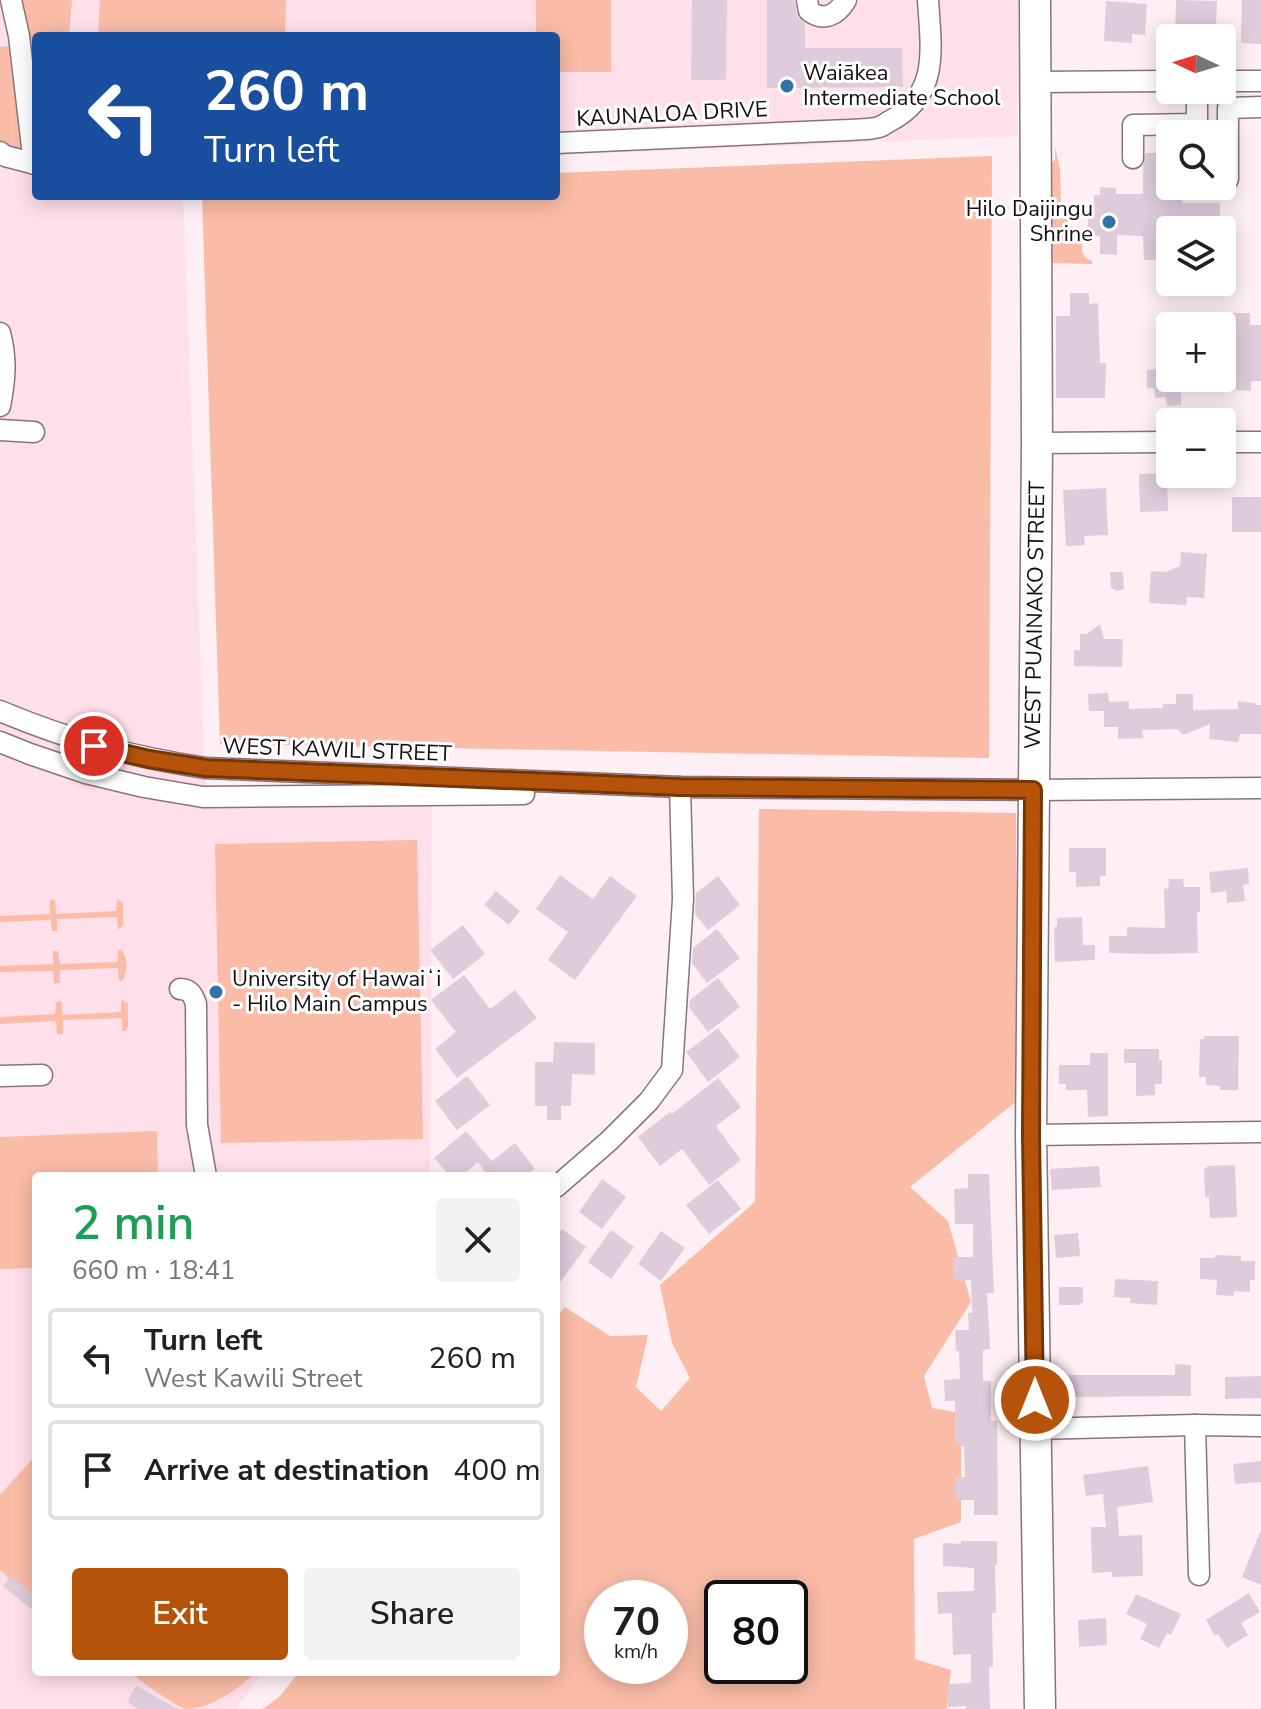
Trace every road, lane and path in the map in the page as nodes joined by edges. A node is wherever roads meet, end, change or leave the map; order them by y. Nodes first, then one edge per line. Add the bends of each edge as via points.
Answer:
1 (11, 0) edge
2 (807, 0) edge
3 (846, 0) edge
4 (928, 0) edge
5 (1035, 0) edge
6 (1156, 81) edge
7 (1236, 81) edge
8 (1261, 81) edge
9 (1036, 82) junction
10 (1261, 107) edge
11 (1228, 120) edge
12 (1156, 126) edge
13 (32, 140) edge
14 (560, 143) edge
15 (0, 152) edge
16 (1133, 158) dead end
17 (32, 163) edge
18 (0, 333) edge
19 (0, 406) edge
20 (0, 430) edge
21 (34, 432) dead end
22 (1156, 442) edge
23 (1236, 442) edge
24 (1261, 442) edge
25 (1037, 443) junction
26 (2, 718) edge
27 (0, 742) edge
28 (680, 787) junction
29 (1261, 788) edge
30 (1033, 790) junction
31 (180, 989) dead end
32 (42, 1075) dead end
33 (0, 1076) edge
34 (1261, 1132) edge
35 (1031, 1135) junction
36 (205, 1172) edge
37 (560, 1184) edge
38 (1195, 1425) junction
39 (1261, 1426) edge
40 (1035, 1429) junction
41 (1199, 1575) dead end
42 (1040, 1709) edge

1 - 13 street
2 - 3 street via 809,11 823,17 833,15
4 - 14 street, KAUNALOA DRIVE via 931,41 922,94 905,113 879,127
5 - 9 highway, WEST PUAINAKO STREET
6 - 9 street
7 - 8 street
9 - 25 highway, WEST PUAINAKO STREET
10 - 11 street via 1228,108
12 - 16 street via 1133,125
15 - 17 street
18 - 19 street via 6,370
20 - 21 street
22 - 25 street
23 - 24 street
25 - 30 highway, WEST PUAINAKO STREET
26 - 28 street, WEST KAWILI STREET via 94,746 206,768
27 - 28 street, WEST KAWILI STREET via 86,773 203,797 505,795
28 - 30 street, WEST KAWILI STREET
28 - 37 street via 683,899 672,1070 649,1101
29 - 30 street, WEST KAWILI STREET
30 - 35 highway, WEST PUAINAKO STREET
31 - 36 street via 192,994 196,1004 197,1125
32 - 33 street
34 - 35 street
35 - 40 highway, WEST PUAINAKO STREET
38 - 39 street
38 - 40 street
38 - 41 street
40 - 42 highway, WEST PUAINAKO STREET

